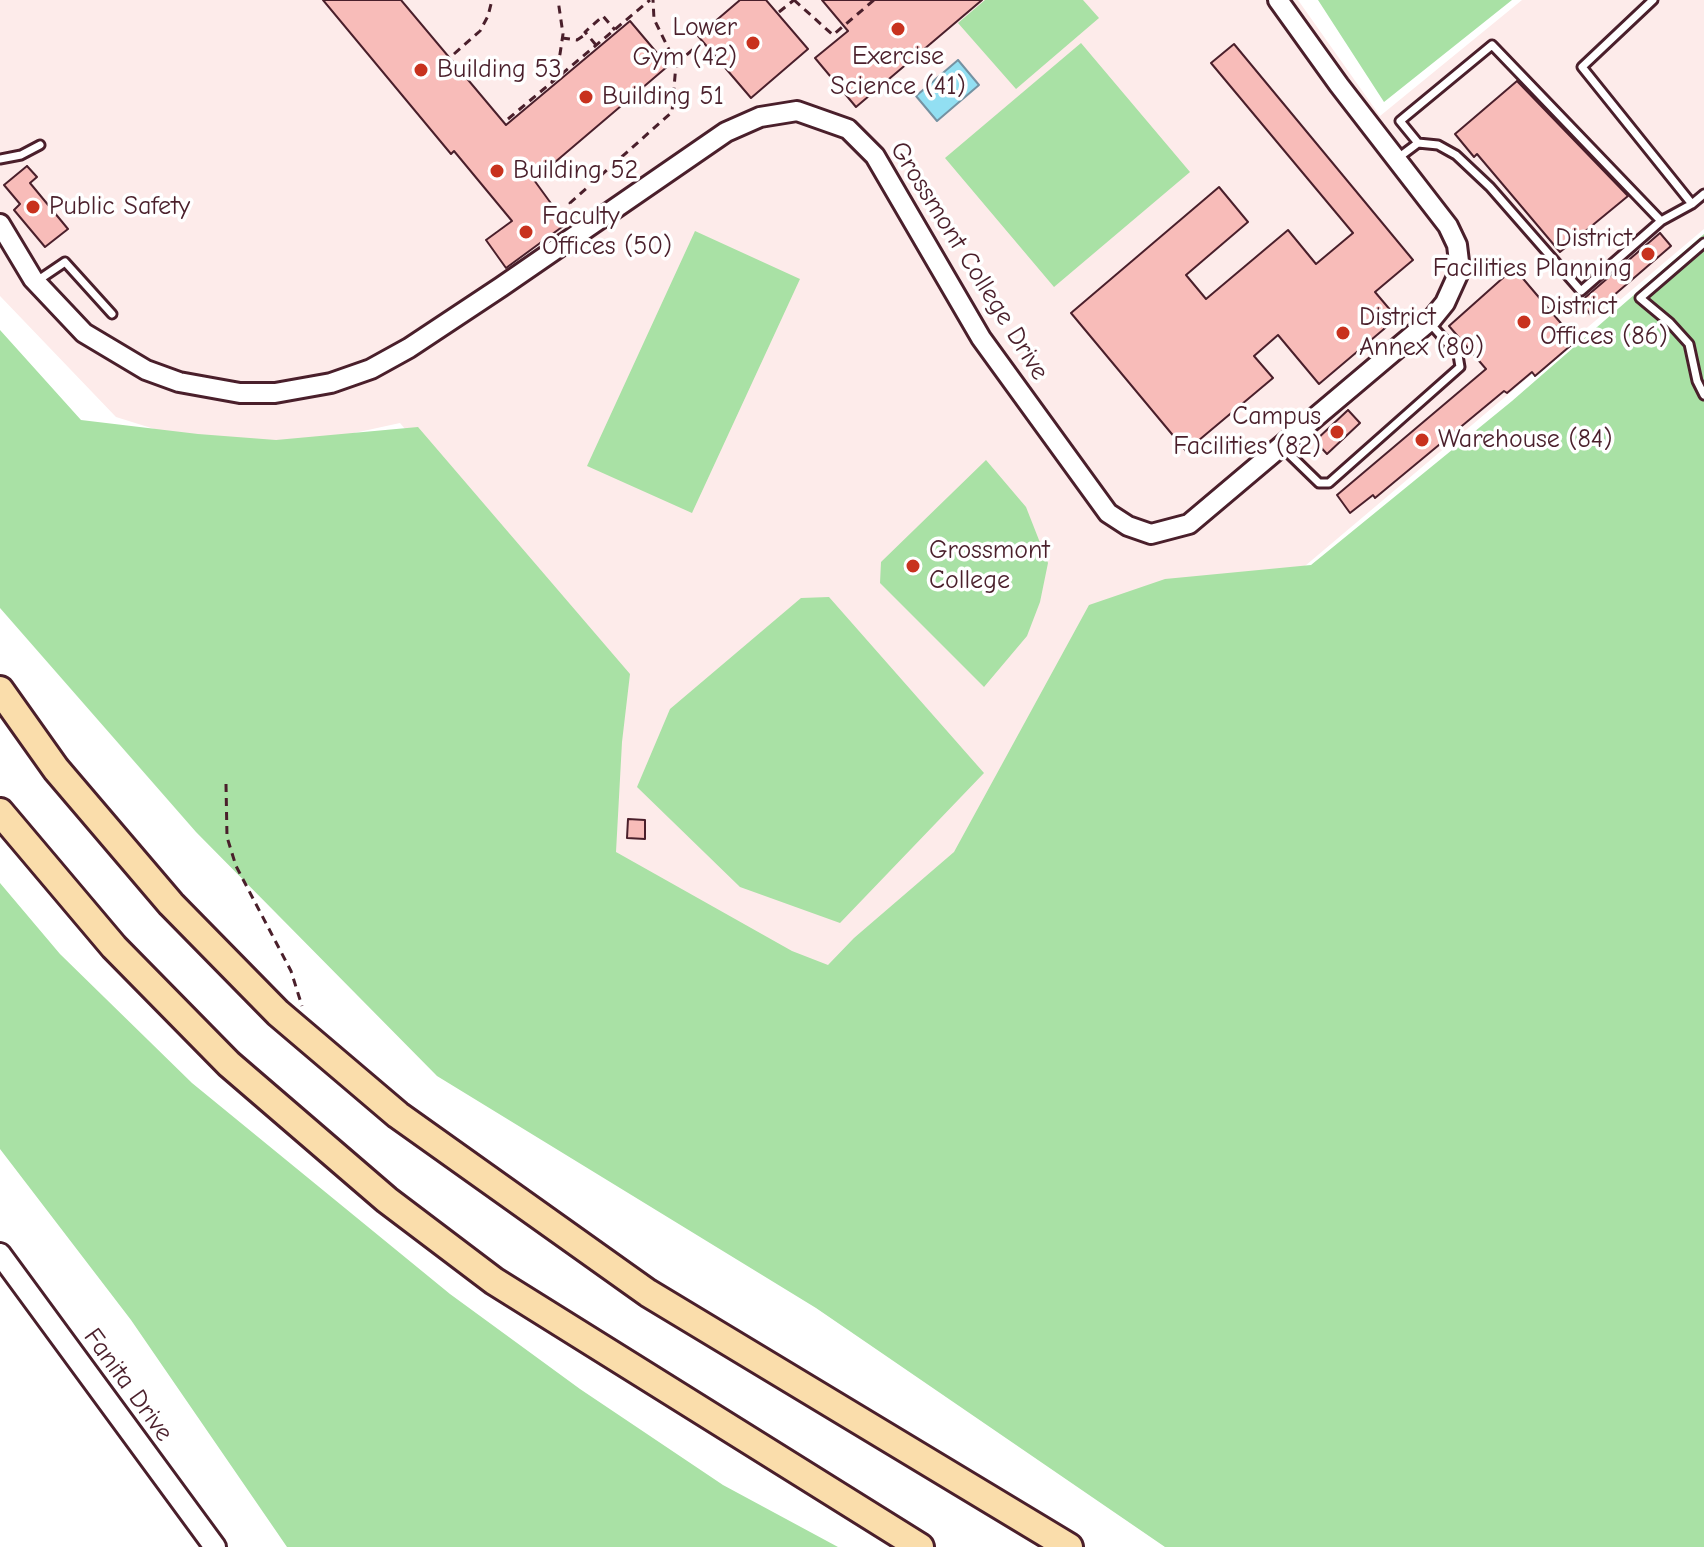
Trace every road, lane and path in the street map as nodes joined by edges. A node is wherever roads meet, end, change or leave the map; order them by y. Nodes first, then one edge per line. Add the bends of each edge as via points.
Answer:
1 (492, 0) edge
2 (558, 0) edge
3 (652, 0) edge
4 (794, 0) edge
5 (874, 0) edge
6 (1278, 0) edge
7 (1653, 0) edge
8 (779, 12) dead end
9 (615, 30) junction
10 (586, 34) junction
11 (562, 38) junction
12 (698, 45) dead end
13 (596, 46) junction
14 (454, 54) dead end
15 (676, 64) junction
16 (551, 84) junction
17 (508, 119) dead end
18 (1418, 143) junction
19 (40, 145) dead end
20 (0, 159) edge
21 (1396, 159) junction
22 (1704, 194) edge
23 (1692, 204) junction
24 (1661, 221) junction
25 (0, 224) edge
26 (584, 230) junction
27 (1704, 243) edge
28 (36, 282) junction
29 (112, 314) dead end
30 (1429, 322) junction
31 (1704, 395) edge
32 (1281, 446) junction
33 (0, 690) edge
34 (226, 784) dead end
35 (0, 812) edge
36 (314, 1044) junction
37 (2, 1263) edge
38 (215, 1547) edge
39 (920, 1547) edge
40 (1069, 1547) edge

1 - 14 path via 480,31
2 - 11 path
3 - 9 path
3 - 15 path via 654,19
4 - 5 path via 833,35
4 - 8 path
6 - 21 street, Grossmont College Drive
7 - 23 lane via 1582,67
9 - 10 path via 603,16
9 - 13 path
10 - 11 path via 577,40
10 - 13 path
11 - 16 path
12 - 15 path
13 - 16 path
15 - 26 path via 672,112 570,203
16 - 17 path
18 - 21 lane
18 - 24 lane via 1438,145 1456,155 1581,291
18 - 24 lane via 1400,121 1492,45
19 - 20 lane
21 - 30 street, Grossmont College Drive via 1457,245 1460,270 1445,303
22 - 23 lane
23 - 24 lane
25 - 28 street, Grossmont College Drive
26 - 28 street, Grossmont College Drive via 371,369 275,393 240,393 146,370 84,333
26 - 32 street, Grossmont College Drive via 726,132 760,117 797,111 848,129 875,156 981,338 1108,513 1151,534 1189,524
27 - 31 lane via 1640,298 1689,344
28 - 29 lane via 65,262
30 - 32 street, Grossmont College Drive
30 - 32 lane via 1458,355 1460,367 1329,483 1313,479
33 - 36 highway via 56,769 171,904
34 - 36 path via 227,837 236,866 291,971
35 - 39 highway via 114,947 229,1064 387,1200 494,1281
36 - 40 highway via 398,1115 648,1293
37 - 38 main road, Fanita Drive

